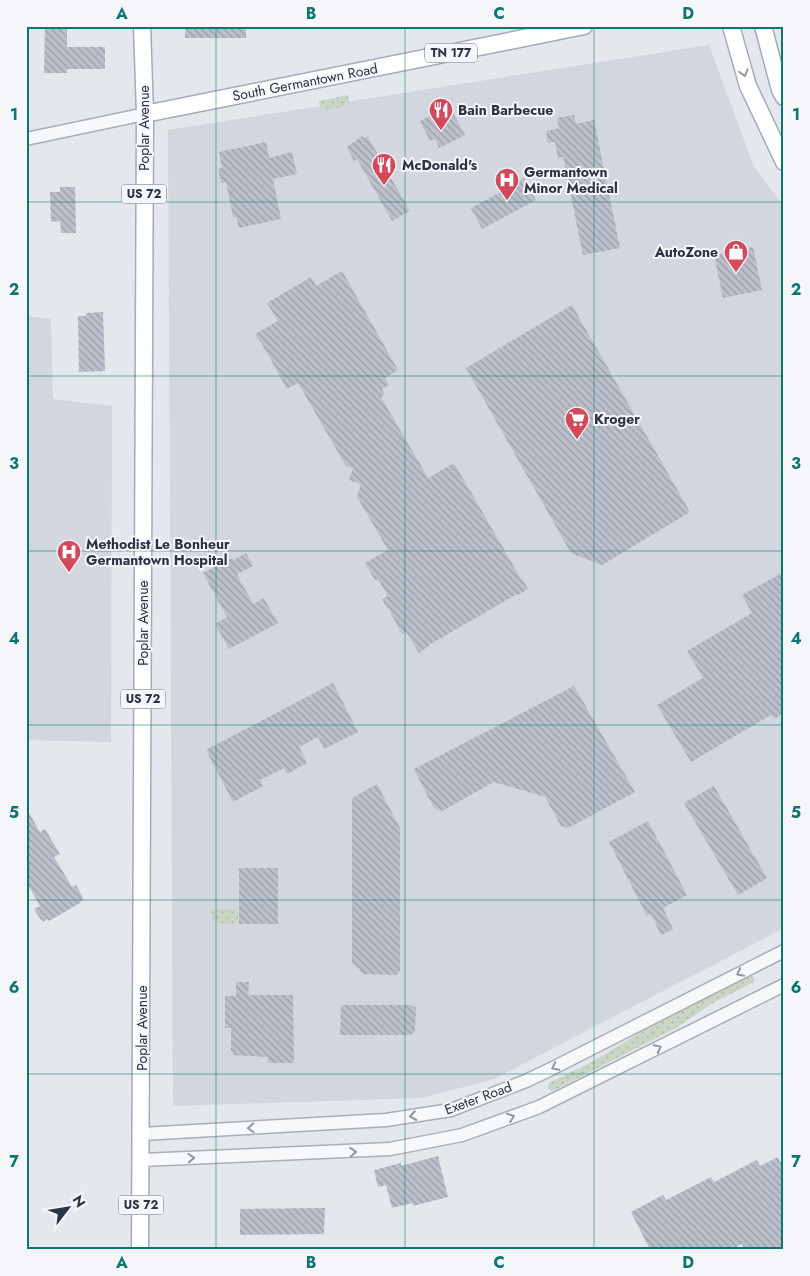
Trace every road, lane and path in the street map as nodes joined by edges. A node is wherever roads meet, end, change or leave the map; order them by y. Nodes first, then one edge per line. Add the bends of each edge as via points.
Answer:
1 (142, 26) edge
2 (584, 26) edge
3 (731, 26) edge
4 (763, 26) edge
5 (784, 97) edge
6 (145, 114) junction
7 (26, 139) edge
8 (784, 162) edge
9 (784, 951) edge
10 (784, 984) edge
11 (142, 1134) junction
12 (142, 1160) junction
13 (140, 1250) edge

1 - 6 main road, Poplar Avenue / US 72
2 - 6 main road, South Germantown Road / TN 177
3 -> 8 main road via 748,86
4 - 5 main road
6 - 7 street, South Germantown Road
6 - 11 main road, Poplar Avenue / US 72
9 -> 11 street, Exeter Road via 542,1073 451,1110 386,1120
12 -> 10 street, Exeter Road via 390,1149 462,1135 539,1107
11 - 12 main road, Poplar Avenue / US 72
12 - 13 main road, Poplar Avenue / US 72

